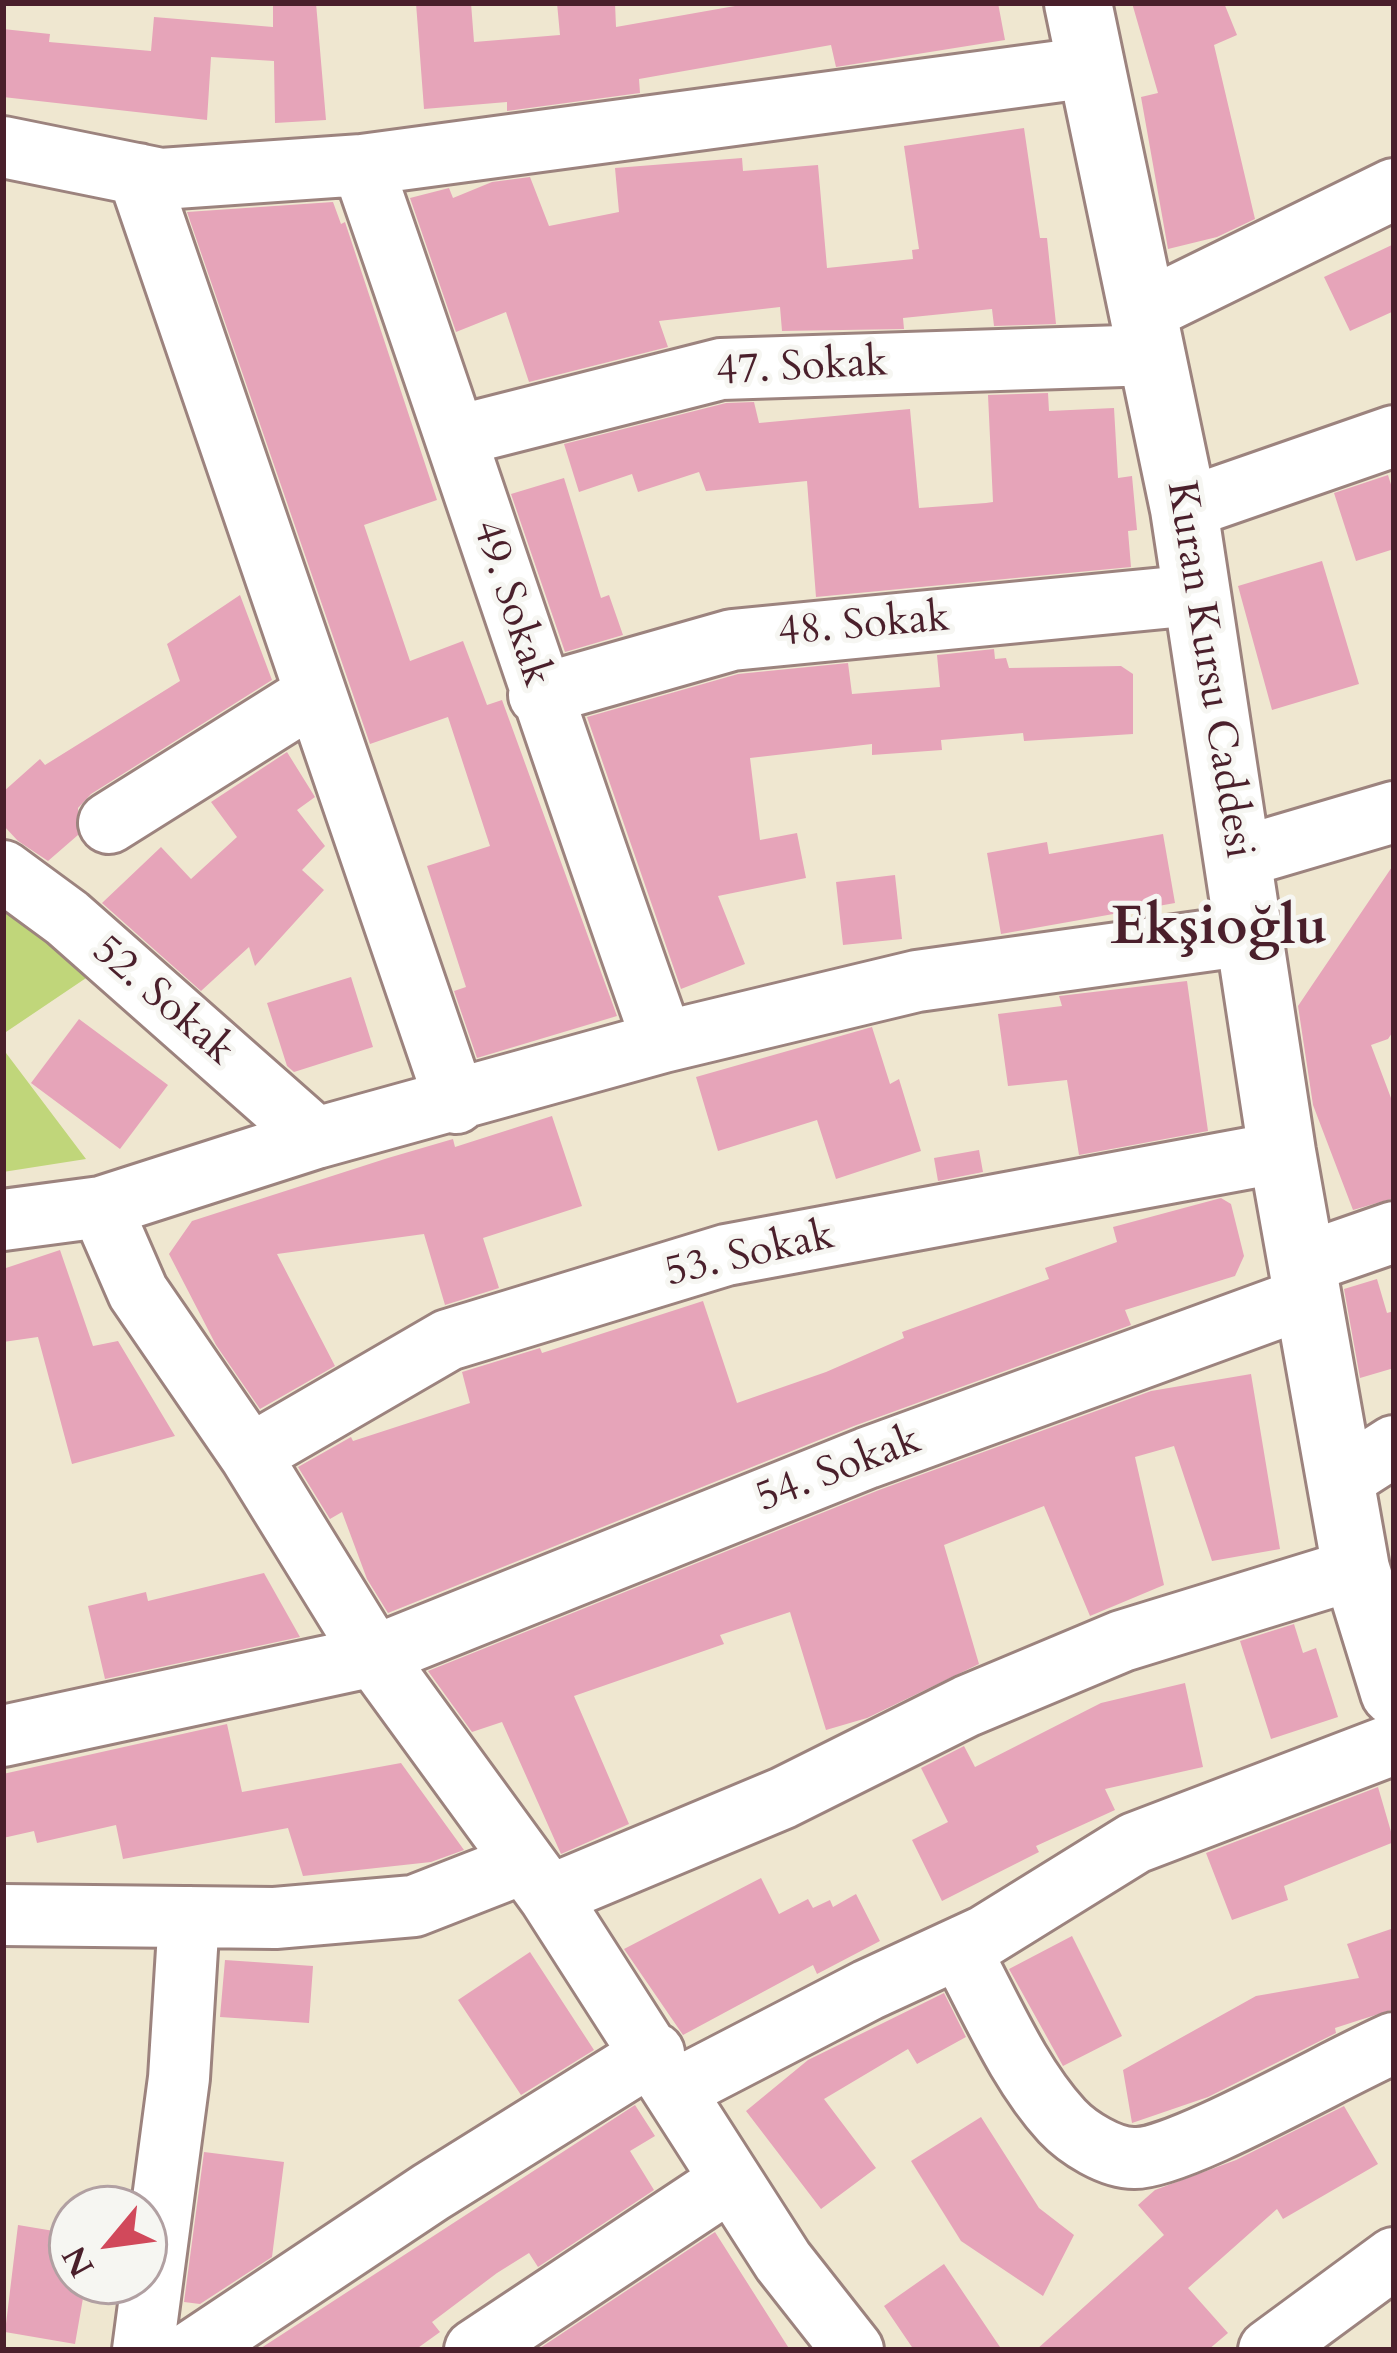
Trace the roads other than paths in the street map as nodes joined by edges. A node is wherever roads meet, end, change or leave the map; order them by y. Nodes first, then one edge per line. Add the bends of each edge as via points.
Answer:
1 (1078, 3) edge
2 (1091, 67) junction
3 (3, 147) edge
4 (362, 165) junction
5 (138, 174) junction
6 (1394, 189) edge
7 (1148, 334) junction
8 (457, 436) junction
9 (1394, 436) edge
10 (1184, 509) junction
11 (1195, 596) junction
12 (313, 695) junction
13 (539, 695) junction
14 (1394, 812) edge
15 (109, 823) dead end
16 (1238, 858) junction
17 (3, 871) edge
18 (1249, 935) junction
19 (663, 1042) junction
20 (456, 1103) junction
21 (316, 1138) junction
22 (1282, 1152) junction
23 (101, 1207) junction
24 (3, 1220) edge
25 (1394, 1232) edge
26 (1305, 1280) junction
27 (250, 1455) junction
28 (1367, 1463) edge
29 (1356, 1570) junction
30 (374, 1656) junction
31 (1393, 1680) edge
32 (3, 1736) edge
33 (1394, 1744) edge
34 (536, 1880) junction
35 (3, 1916) edge
36 (189, 1917) junction
37 (959, 1948) junction
38 (1394, 2043) edge
39 (666, 2072) junction
40 (731, 2180) junction
41 (1394, 2258) edge
42 (142, 2350) edge
43 (194, 2350) edge
44 (475, 2350) edge
45 (853, 2350) edge
46 (1269, 2350) edge

1 - 2 main road, Kuran Kursu Caddesi
2 - 4 street
2 - 7 main road, Kuran Kursu Caddesi
3 - 5 street
4 - 5 street
4 - 8 street, 49. Sokak
5 - 12 street
6 - 7 street
7 - 8 street, 47. Sokak via 721,369
7 - 10 main road, Kuran Kursu Caddesi
8 - 13 street, 49. Sokak
9 - 10 street
10 - 11 main road, Kuran Kursu Caddesi
11 - 13 street, 48. Sokak via 732,640
11 - 16 main road, Kuran Kursu Caddesi
12 - 15 street
12 - 20 street
13 - 19 street, 49. Sokak
14 - 16 street
16 - 18 main road, Kuran Kursu Caddesi
17 - 21 street, 52. Sokak
18 - 19 street via 916,981
18 - 22 main road, Kuran Kursu Caddesi
19 - 20 street
20 - 21 street
21 - 23 street
22 - 26 main road, Kuran Kursu Caddesi
22 - 27 street, 53. Sokak via 705,1262 448,1340
23 - 24 street
23 - 27 street via 138,1292
25 - 26 street, 54. Sokak
26 - 28 main road, Kuran Kursu Caddesi
26 - 30 street, 54. Sokak
27 - 30 street
28 - 29 main road, Kuran Kursu Caddesi
29 - 31 main road, Kuran Kursu Caddesi
29 - 34 street via 1122,1641 967,1706 784,1798
30 - 32 street, 54. Sokak
30 - 34 street
33 - 37 street via 1136,1843
34 - 36 street via 415,1906
34 - 39 street
35 - 36 street
36 - 42 street via 179,2078
37 - 38 street via 1064,2124 1136,2159 1209,2133
37 - 39 street
39 - 40 street
39 - 43 street via 431,2192
40 - 44 street
40 - 45 street
41 - 46 street

